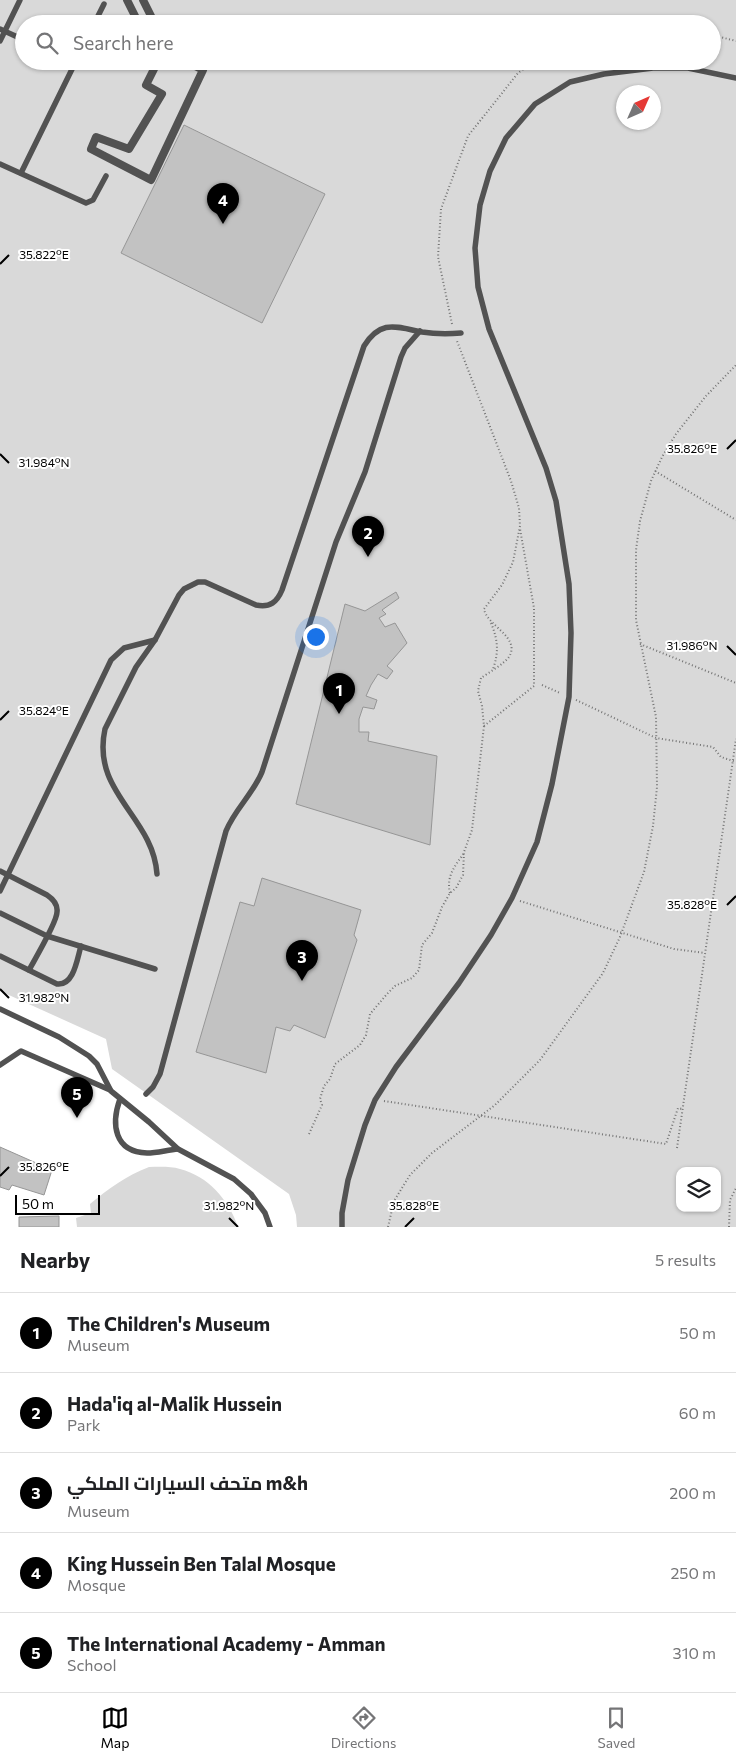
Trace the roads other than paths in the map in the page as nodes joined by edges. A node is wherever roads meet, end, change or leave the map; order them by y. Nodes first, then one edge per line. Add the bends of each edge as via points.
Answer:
1 (20, 0) edge
2 (127, 0) edge
3 (143, 0) edge
4 (104, 4) dead end
5 (98, 15) edge
6 (134, 15) edge
7 (150, 15) edge
8 (2, 30) edge
9 (15, 36) edge
10 (0, 41) edge
11 (69, 70) edge
12 (154, 70) edge
13 (203, 70) edge
14 (637, 70) edge
15 (698, 70) edge
16 (736, 78) edge
17 (0, 164) edge
18 (21, 173) junction
19 (106, 176) dead end
20 (420, 331) junction
21 (458, 333) road end
22 (155, 640) junction
23 (0, 871) edge
24 (156, 874) dead end
25 (8, 875) junction
26 (0, 891) edge
27 (0, 913) edge
28 (47, 936) junction
29 (81, 946) junction
30 (0, 956) edge
31 (29, 970) junction
32 (155, 970) dead end
33 (0, 1009) edge
34 (0, 1065) edge
35 (110, 1091) junction
36 (146, 1094) dead end
37 (120, 1099) junction
38 (178, 1148) junction
39 (270, 1227) edge
40 (342, 1227) edge

1 - 8 lane
2 - 6 street
3 - 7 street
4 - 5 lane
8 - 9 lane
8 - 10 lane
11 - 18 lane
12 - 13 street via 146,86 162,94 129,149 96,136 91,149 151,180
14 - 40 lane via 570,82 535,104 506,138 490,171 480,204 474,248 478,287 489,329 546,468 564,542 571,634 569,697 537,842 512,898 459,983 375,1100 348,1180
15 - 16 lane
17 - 18 lane
18 - 19 lane via 86,203 93,200
20 - 21 lane
20 - 22 lane via 390,327 374,333 364,346 277,600 268,606 256,605 213,584 198,582 179,595
20 - 36 lane via 401,356 365,472 334,549 262,772 226,831 160,1074
22 - 24 lane via 136,667 109,719 103,749 106,769 114,788 152,850
22 - 25 lane via 124,648 111,660
23 - 25 lane
25 - 26 lane
25 - 28 lane via 55,902 57,912
27 - 28 lane
28 - 29 lane
28 - 31 lane
29 - 31 lane via 71,977 64,984 57,984
29 - 32 lane
30 - 31 lane
33 - 35 lane via 59,1037 89,1056 98,1064
34 - 35 lane via 21,1051
35 - 37 lane
37 - 38 lane
37 - 38 lane via 114,1124 125,1145 145,1153
38 - 39 lane via 234,1179 266,1213

